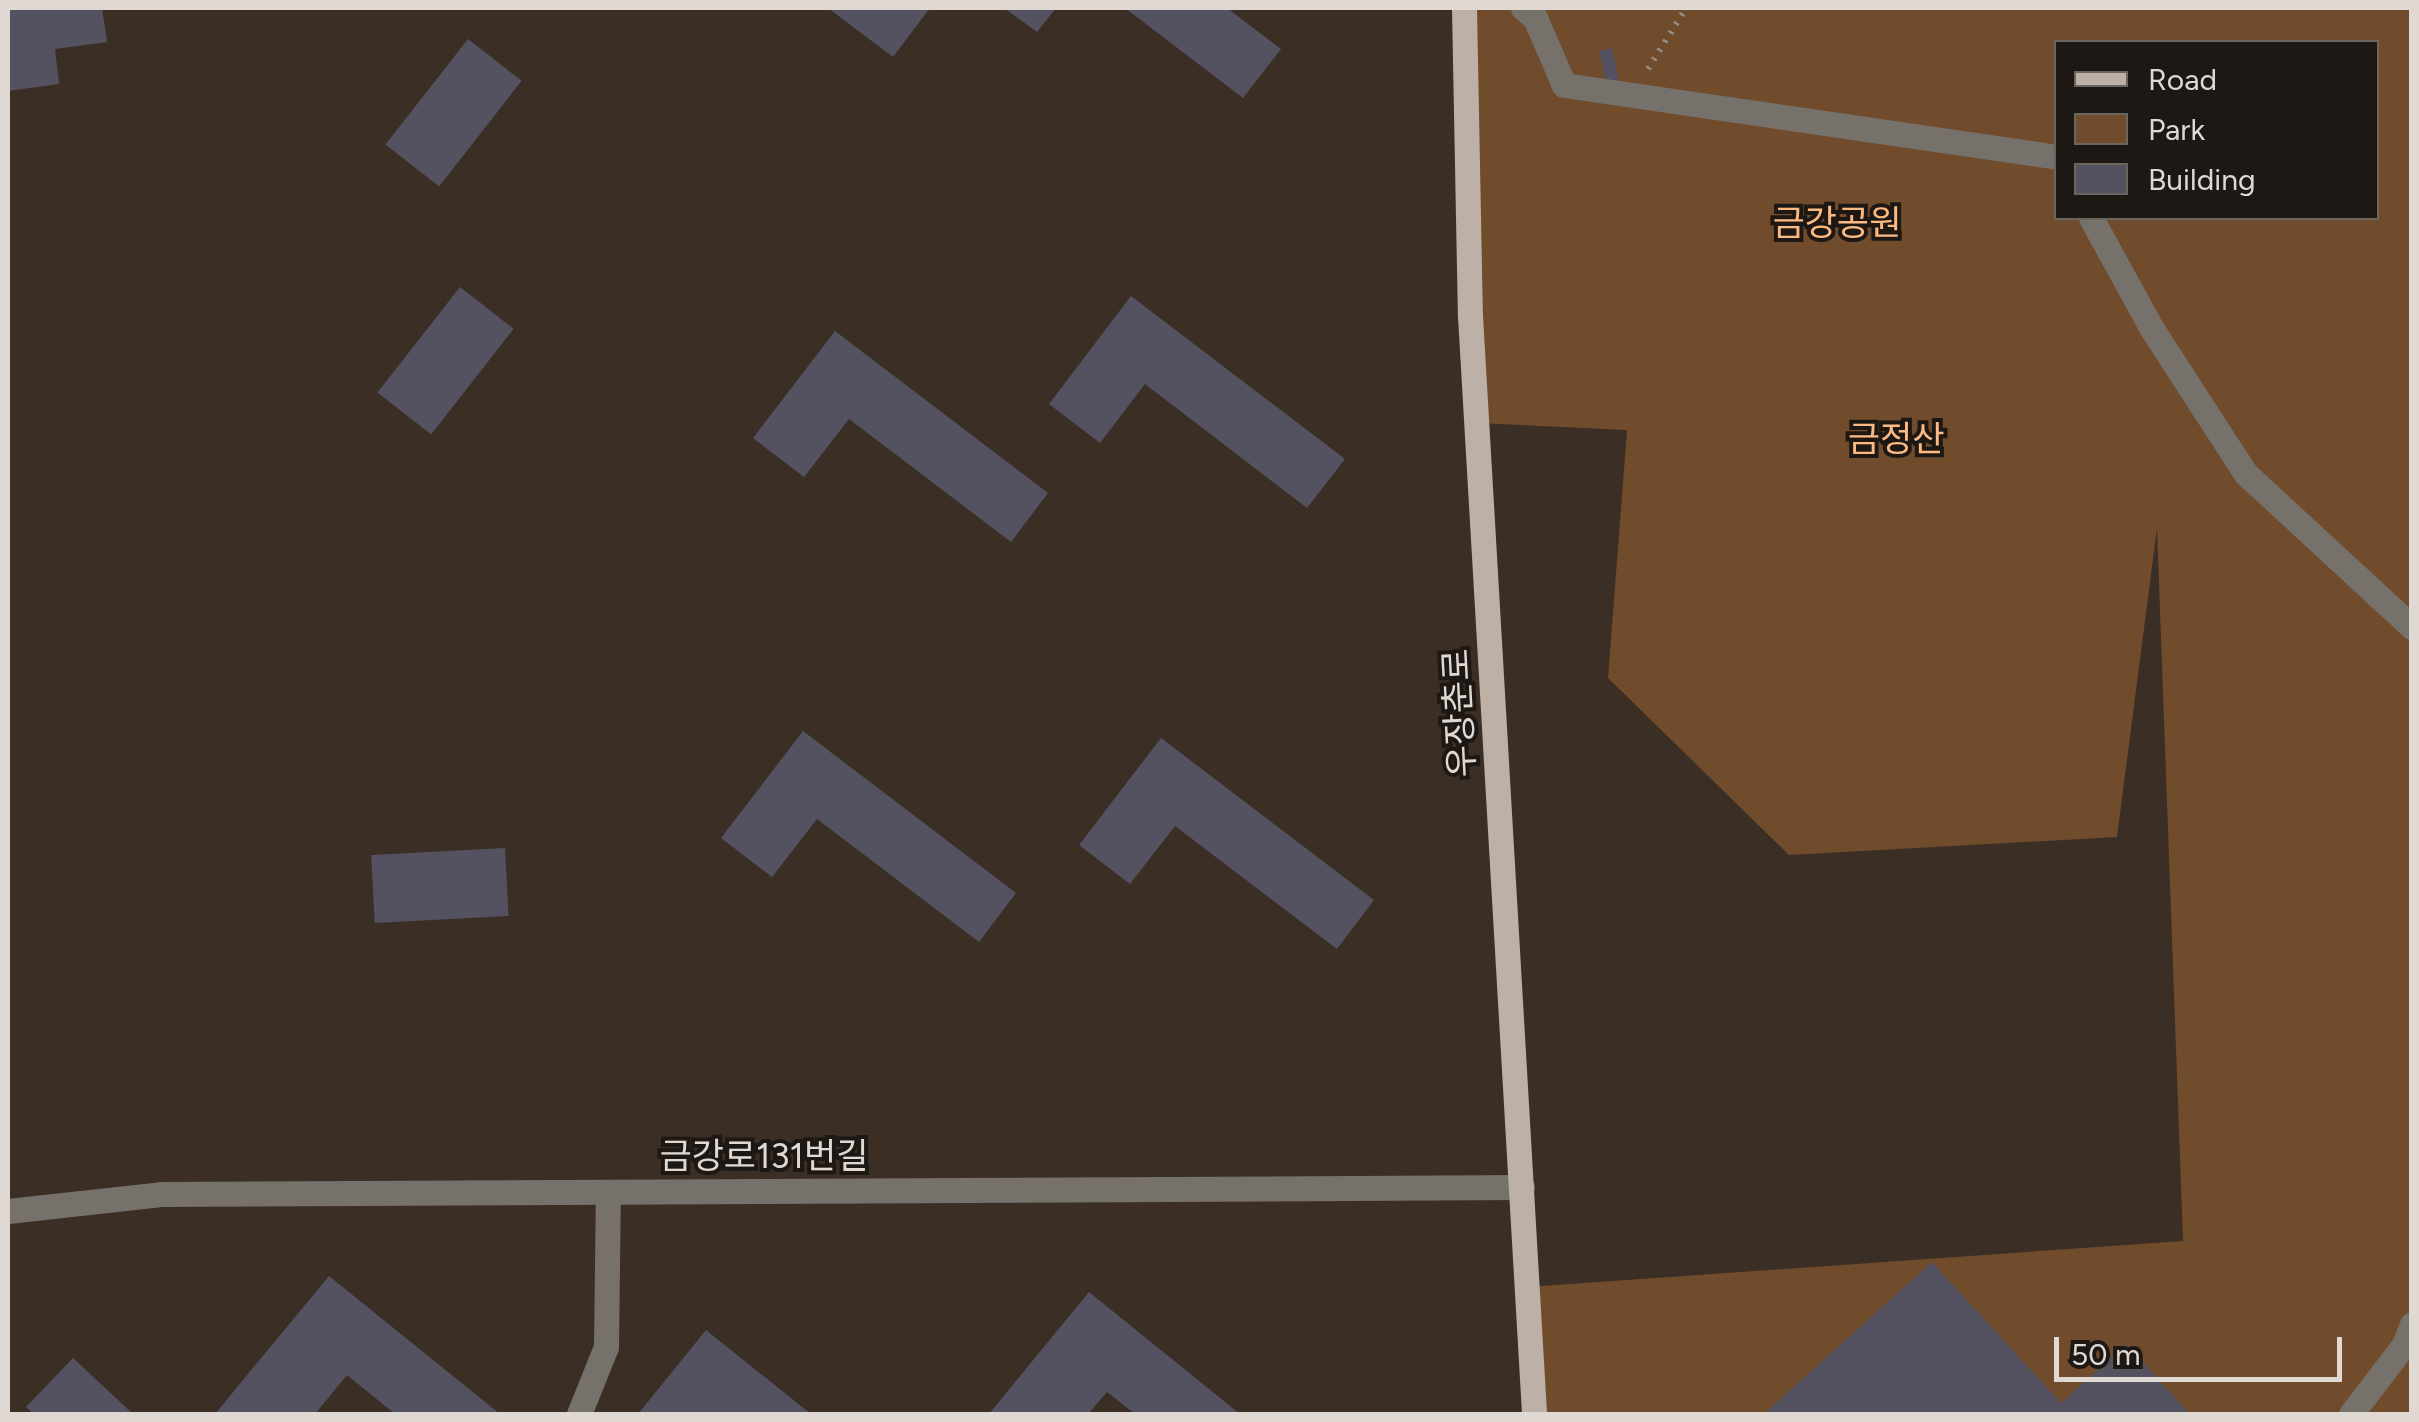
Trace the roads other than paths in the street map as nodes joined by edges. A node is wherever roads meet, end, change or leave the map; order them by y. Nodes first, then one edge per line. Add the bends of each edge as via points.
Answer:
1 (1464, 8) edge
2 (1523, 8) edge
3 (2054, 157) edge
4 (2092, 220) edge
5 (2412, 627) edge
6 (1522, 1187) junction
7 (608, 1192) junction
8 (8, 1211) edge
9 (2412, 1324) edge
10 (580, 1414) edge
11 (1534, 1414) edge
12 (2350, 1414) edge

1 - 6 main road, 우장춘로 via 1470,316
2 - 3 street via 1535,18 1564,86
4 - 5 street via 2152,329 2245,473
6 - 7 street, 금강로131번길
6 - 11 main road, 우장춘로
7 - 8 street, 금강로131번길 via 161,1194
7 - 10 street via 606,1347
9 - 12 street via 2404,1345

